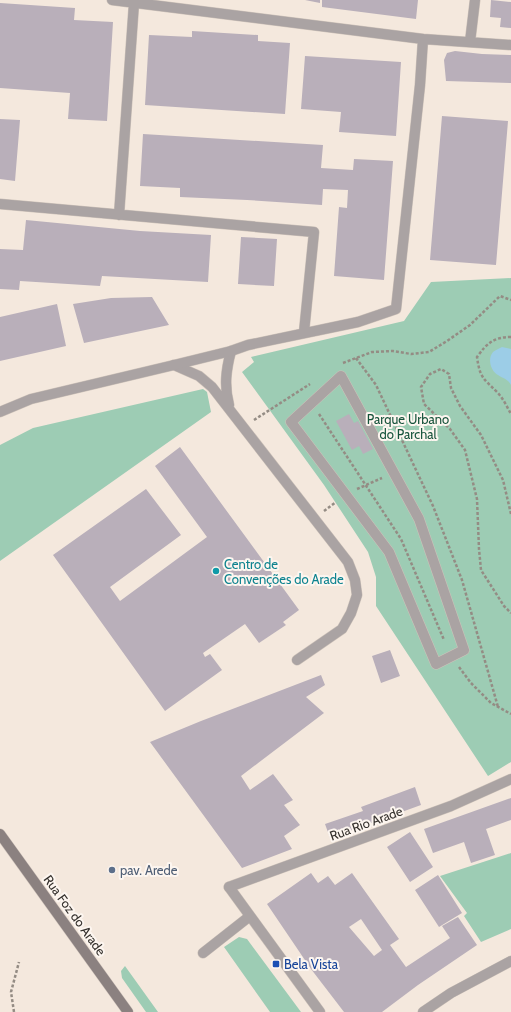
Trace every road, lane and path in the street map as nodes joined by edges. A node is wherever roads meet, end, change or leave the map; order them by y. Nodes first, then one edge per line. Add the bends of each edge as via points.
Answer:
1 (112, 0) edge
2 (475, 0) edge
3 (134, 3) junction
4 (423, 39) junction
5 (470, 42) junction
6 (511, 45) edge
7 (0, 204) edge
8 (119, 215) junction
9 (511, 300) edge
10 (304, 332) junction
11 (511, 337) edge
12 (231, 351) junction
13 (338, 364) dead end
14 (174, 365) junction
15 (314, 381) dead end
16 (230, 409) junction
17 (0, 412) edge
18 (511, 414) edge
19 (244, 427) junction
20 (412, 460) dead end
21 (394, 473) junction
22 (346, 496) junction
23 (511, 514) edge
24 (313, 518) junction
25 (511, 613) edge
26 (297, 660) dead end
27 (511, 779) edge
28 (0, 834) edge
29 (250, 916) junction
30 (202, 953) dead end
31 (511, 961) edge
32 (19, 962) dead end
33 (14, 1012) edge
34 (128, 1012) edge
35 (320, 1012) edge
36 (423, 1012) edge

1 - 3 street
2 - 5 street
3 - 4 street
3 - 8 street
4 - 5 street
4 - 10 street via 396,309 358,322
5 - 6 street
7 - 8 street
8 - 10 street via 314,232
9 - 13 path via 500,296 470,325 429,352 372,352
10 - 12 street via 248,344
11 - 18 path via 499,337 485,346 477,357 479,370 486,382 498,393
12 - 14 street
12 - 16 street via 225,392
14 - 16 street via 199,376
14 - 17 street via 31,399
15 - 19 path
16 - 19 street
19 - 24 street
20 - 21 path
21 - 22 path
21 - 22 street via 342,376 291,422
21 - 22 street via 419,519 464,650 436,664 388,552
22 - 24 path
23 - 25 path via 503,480 481,435 460,406 451,388 449,374 441,369 430,374 421,387 424,404 450,429 465,450 477,499 481,570
24 - 26 street via 348,562 355,580 357,595 342,629
27 - 29 street, Rua Rio Arade via 451,806 229,887
28 - 34 street, Rua Foz do Arade
29 - 30 street
29 - 35 street
31 - 36 street
32 - 33 path via 11,992

